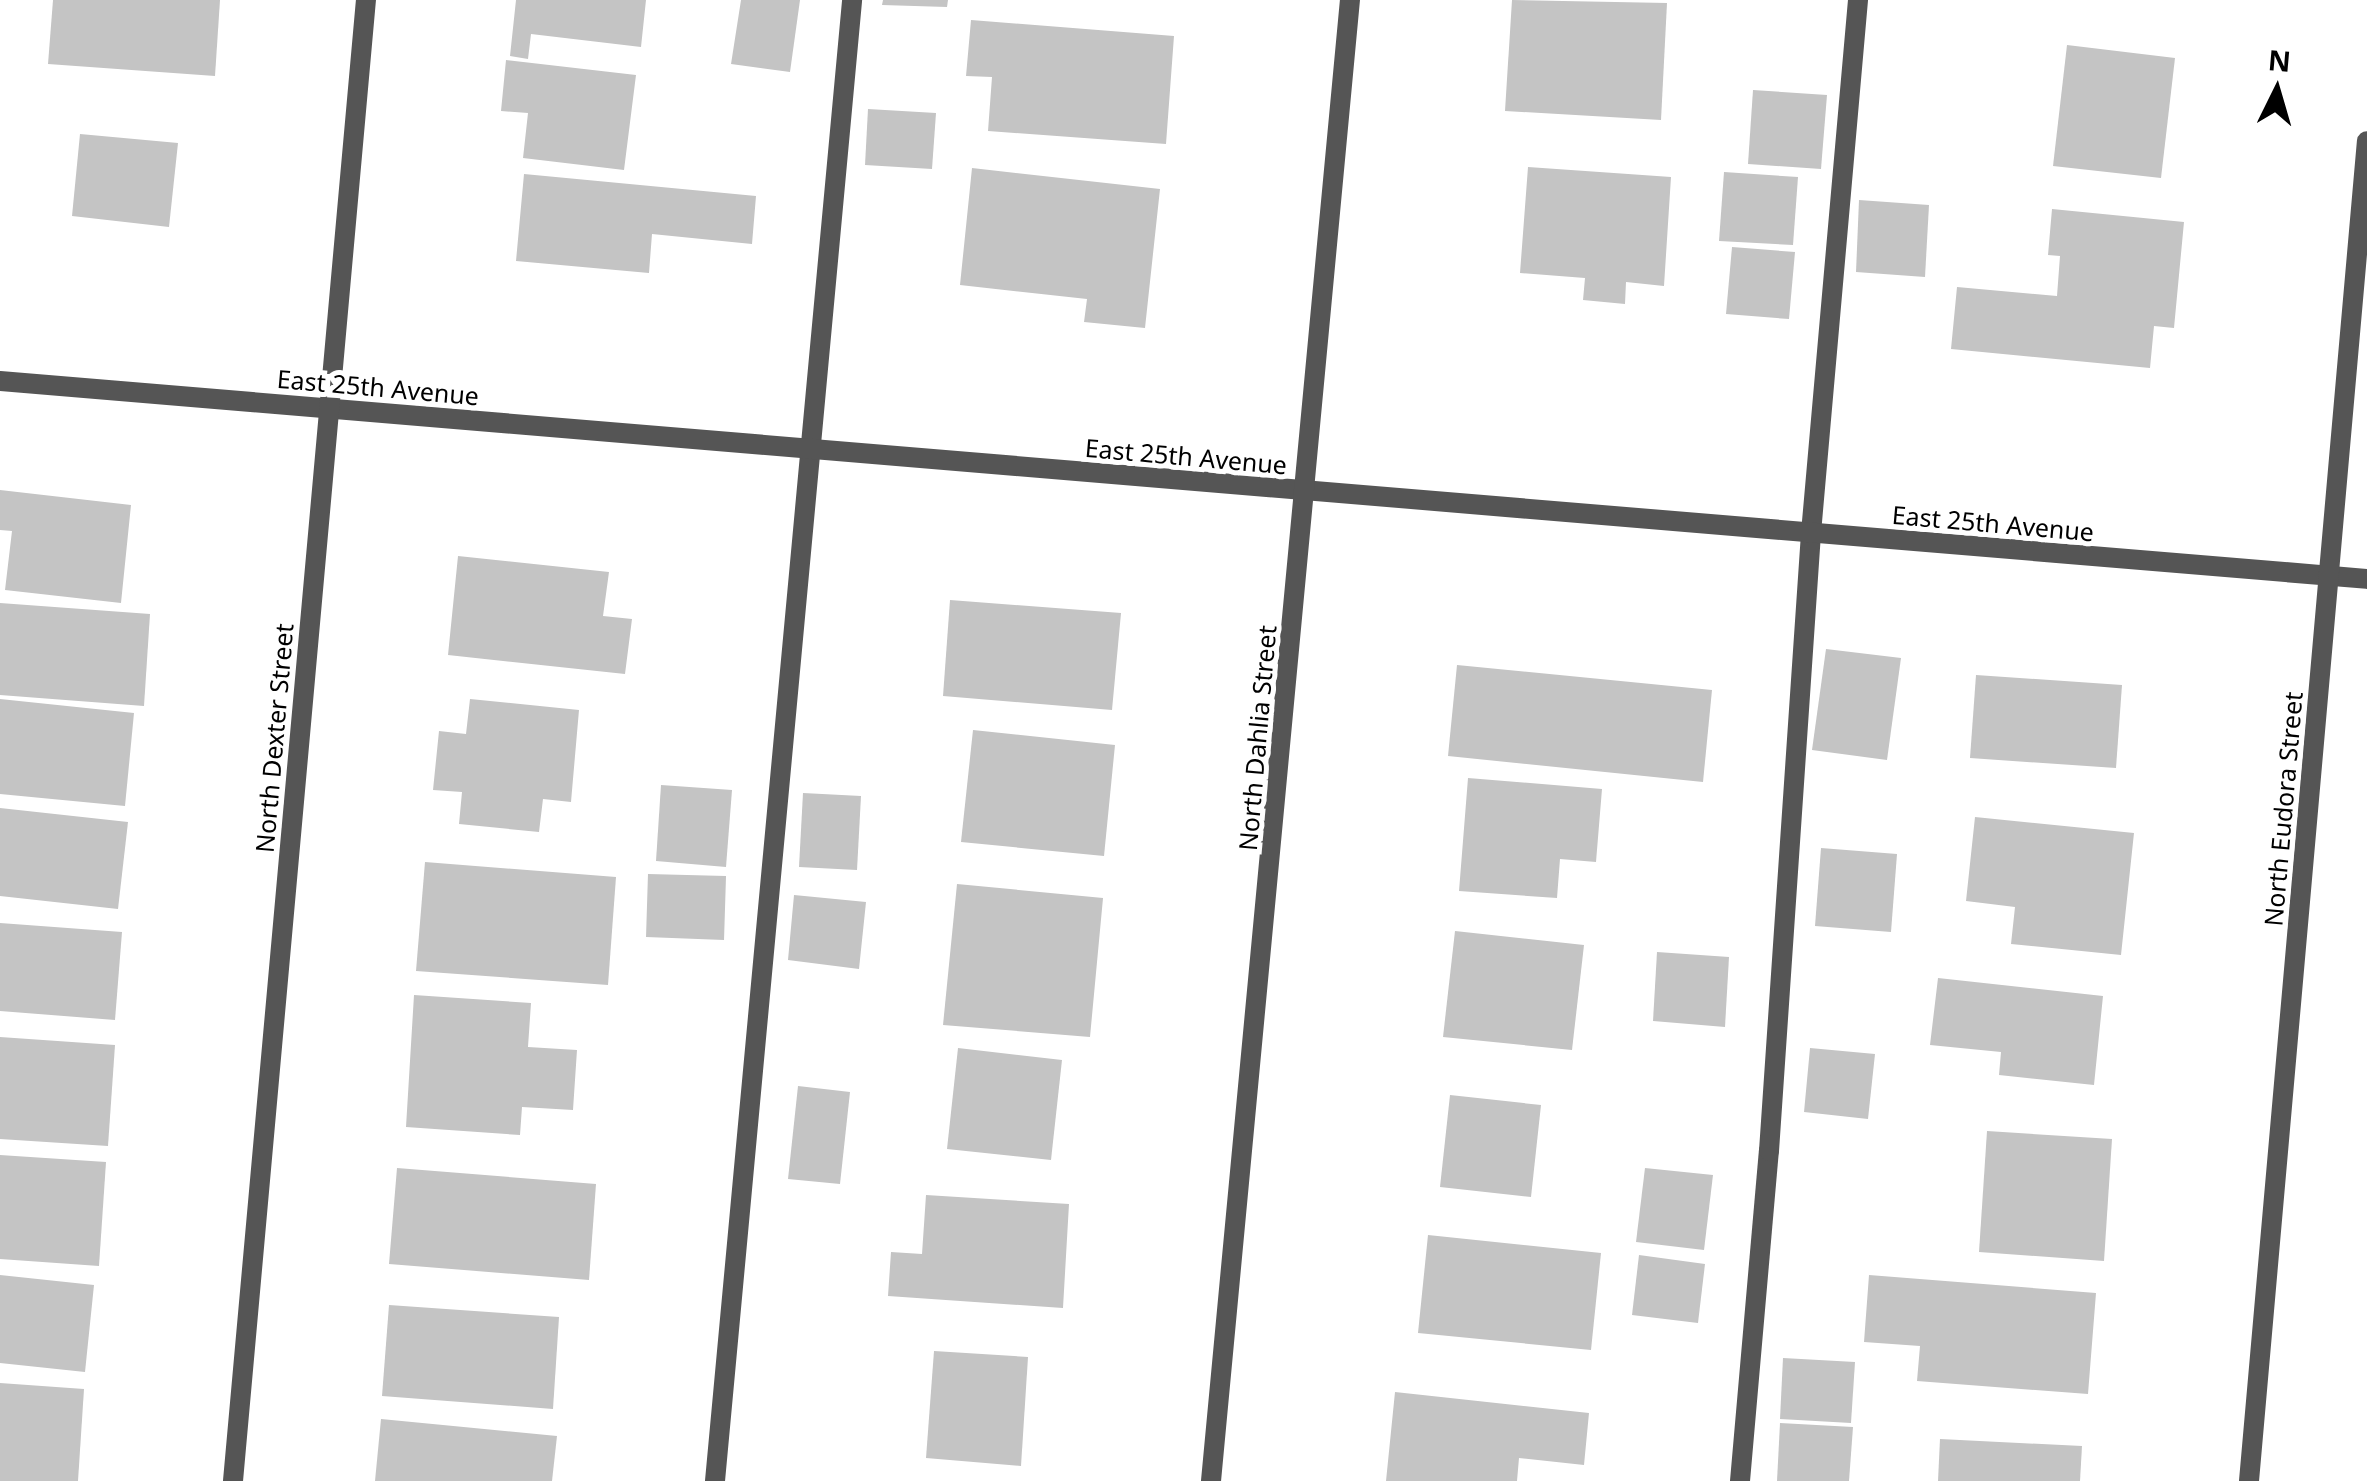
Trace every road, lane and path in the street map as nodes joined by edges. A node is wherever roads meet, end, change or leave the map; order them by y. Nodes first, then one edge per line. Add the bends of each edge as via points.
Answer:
1 (366, 0) edge
2 (852, 0) edge
3 (1350, 0) edge
4 (1858, 0) edge
5 (2367, 141) edge
6 (0, 381) edge
7 (329, 407) junction
8 (810, 450) junction
9 (1305, 492) junction
10 (1811, 532) junction
11 (2329, 576) junction
12 (2367, 579) edge
13 (233, 1481) edge
14 (715, 1481) edge
15 (1211, 1481) edge
16 (1740, 1481) edge
17 (2249, 1481) edge

1 - 7 street, North Dexter Street
2 - 8 street
3 - 9 street, North Dahlia Street
4 - 10 street
5 - 11 street, North Eudora Street
6 - 7 street, East 25th Avenue
7 - 8 street, East 25th Avenue
7 - 13 street, North Dexter Street
8 - 9 street, East 25th Avenue
8 - 14 street
9 - 10 street, East 25th Avenue
9 - 15 street, North Dahlia Street
10 - 11 street, East 25th Avenue
10 - 16 street
11 - 12 street, East 25th Avenue
11 - 17 street, North Eudora Street

